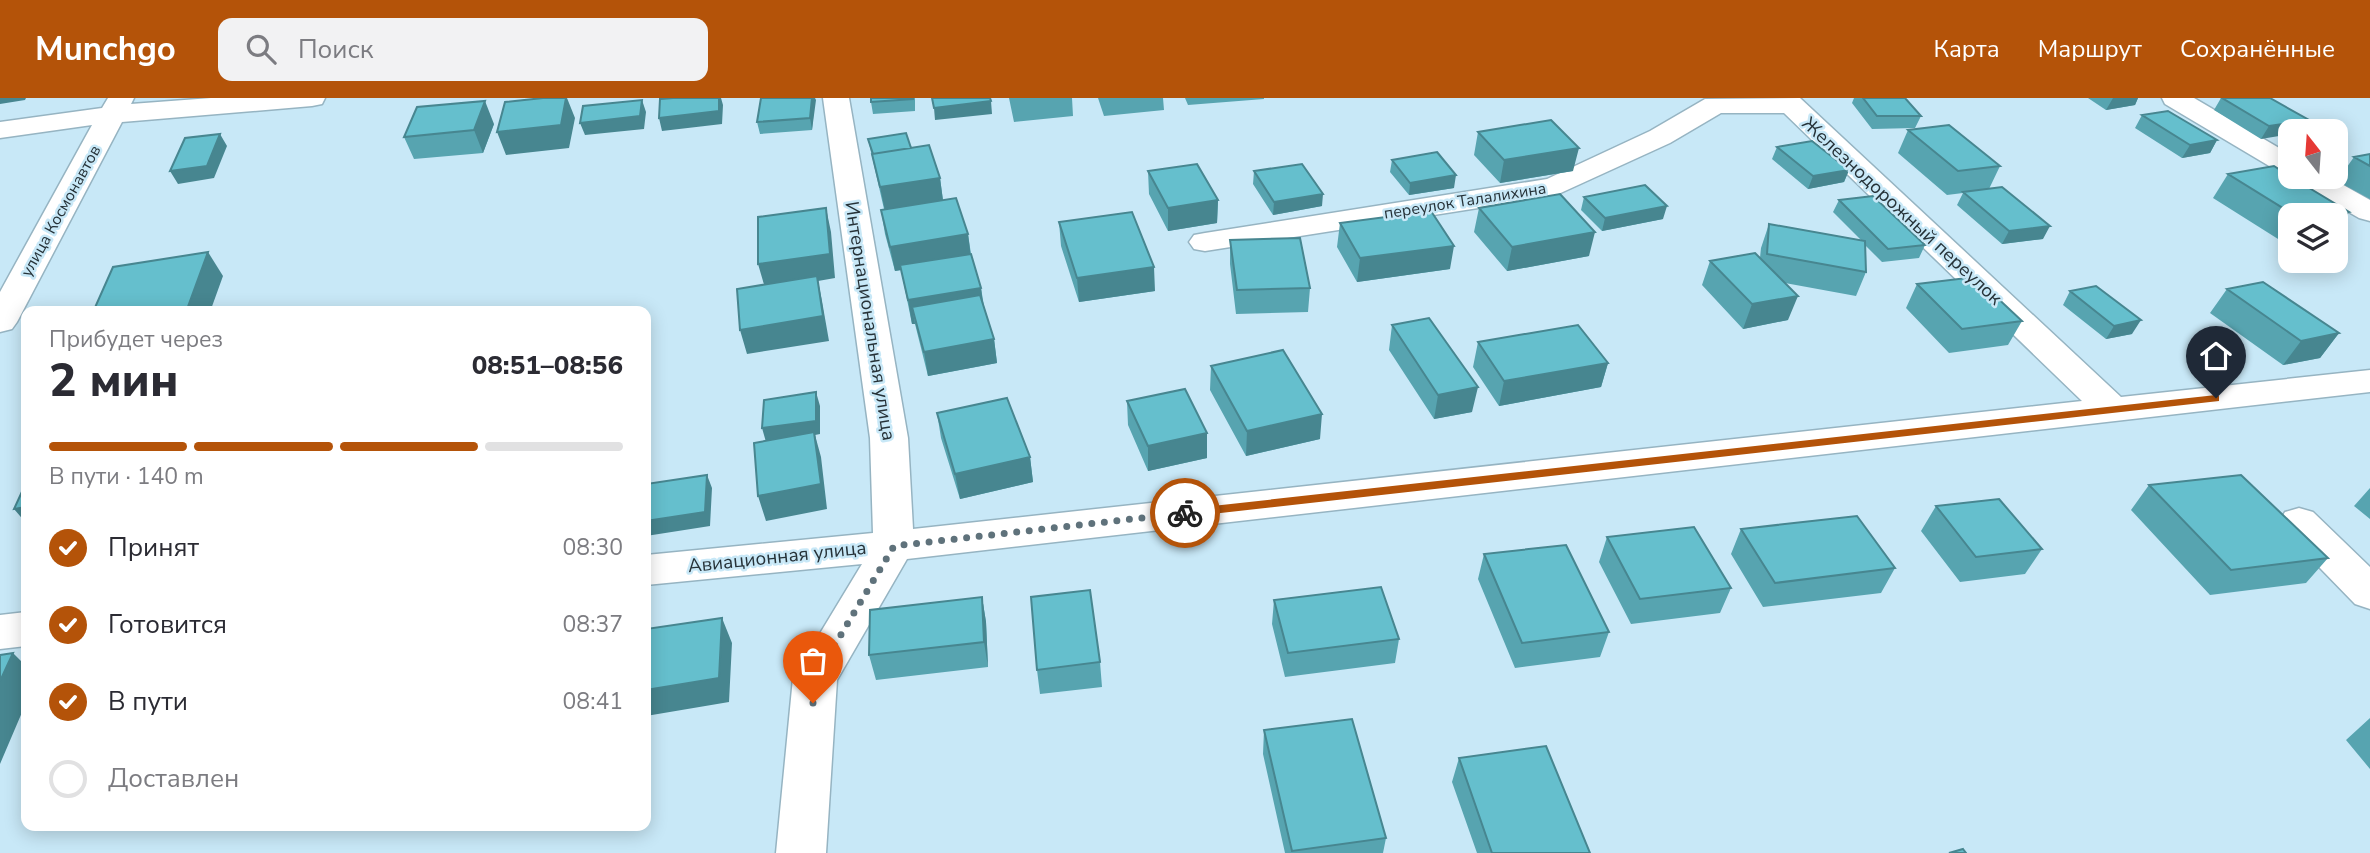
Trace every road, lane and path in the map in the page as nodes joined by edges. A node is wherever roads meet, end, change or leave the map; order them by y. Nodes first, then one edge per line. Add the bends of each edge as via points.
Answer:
1 (312, 98) edge
2 (836, 98) edge
3 (2175, 98) edge
4 (1787, 102) edge
5 (118, 106) edge
6 (0, 130) edge
7 (2278, 159) edge
8 (2329, 189) edge
9 (2370, 212) edge
10 (1205, 242) dead end
11 (0, 322) edge
12 (2370, 381) edge
13 (2113, 410) junction
14 (2299, 522) dead end
15 (894, 546) junction
16 (651, 570) edge
17 (2370, 593) edge
18 (21, 630) edge
19 (0, 632) edge
20 (801, 853) edge

1 - 5 street
2 - 15 street, Интернациональная улица via 889,438
3 - 7 street
4 - 10 street, переулок Талалихина via 1715,105 1660,137 1554,187
4 - 13 street, Железнодорожный переулок
5 - 6 street
5 - 11 street, улица Космонавтов
8 - 9 street
12 - 13 street, Авиационная улица
13 - 15 street, Авиационная улица
14 - 17 street
15 - 16 street, Авиационная улица
15 - 20 street via 815,678
18 - 19 street

